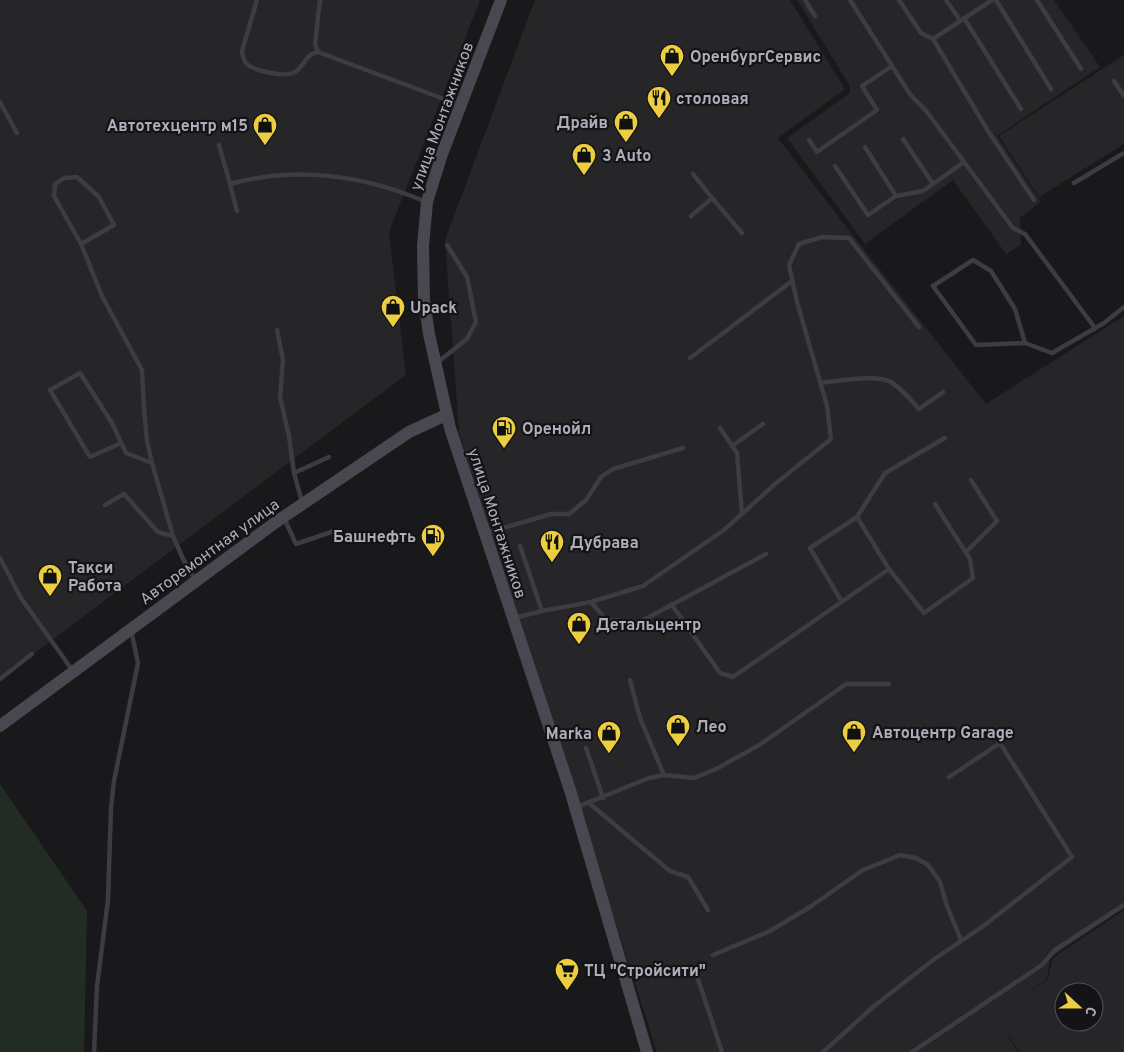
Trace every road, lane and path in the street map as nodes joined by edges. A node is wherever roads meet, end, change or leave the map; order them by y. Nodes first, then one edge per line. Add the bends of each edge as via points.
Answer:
1 (257, 0) edge
2 (320, 0) edge
3 (501, 0) edge
4 (805, 0) edge
5 (850, 0) edge
6 (899, 0) edge
7 (946, 0) edge
8 (991, 0) edge
9 (1037, 0) edge
10 (815, 16) dead end
11 (962, 19) junction
12 (933, 39) junction
13 (318, 52) junction
14 (892, 66) junction
15 (1081, 69) dead end
16 (1114, 80) dead end
17 (1051, 90) dead end
18 (1124, 96) edge
19 (0, 102) edge
20 (461, 106) junction
21 (1021, 109) dead end
22 (18, 133) dead end
23 (904, 139) dead end
24 (809, 140) dead end
25 (219, 145) dead end
26 (864, 146) dead end
27 (1124, 153) edge
28 (964, 162) junction
29 (835, 166) dead end
30 (693, 174) dead end
31 (1074, 182) dead end
32 (230, 184) junction
33 (933, 184) junction
34 (896, 196) junction
35 (712, 198) junction
36 (1034, 200) dead end
37 (427, 202) junction
38 (237, 211) dead end
39 (691, 216) dead end
40 (742, 233) dead end
41 (82, 244) junction
42 (447, 245) dead end
43 (792, 281) junction
44 (1124, 307) edge
45 (919, 327) dead end
46 (1095, 328) junction
47 (277, 330) dead end
48 (1025, 343) junction
49 (690, 358) dead end
50 (434, 364) junction
51 (820, 383) junction
52 (943, 392) dead end
53 (446, 415) junction
54 (763, 424) dead end
55 (720, 428) dead end
56 (945, 438) dead end
57 (121, 443) junction
58 (732, 446) junction
59 (683, 448) dead end
60 (329, 457) dead end
61 (152, 463) junction
62 (294, 473) junction
63 (971, 480) dead end
64 (302, 503) junction
65 (935, 504) dead end
66 (105, 505) dead end
67 (742, 514) junction
68 (283, 517) junction
69 (857, 517) junction
70 (337, 530) dead end
71 (485, 533) junction
72 (173, 536) junction
73 (520, 546) dead end
74 (966, 552) junction
75 (766, 554) dead end
76 (1, 560) edge
77 (890, 570) junction
78 (196, 580) junction
79 (591, 602) junction
80 (842, 602) junction
81 (672, 605) junction
82 (542, 611) junction
83 (512, 619) junction
84 (131, 628) junction
85 (32, 654) dead end
86 (74, 672) junction
87 (0, 679) edge
88 (630, 680) dead end
89 (889, 684) dead end
90 (0, 726) edge
91 (586, 748) dead end
92 (664, 775) junction
93 (949, 777) dead end
94 (603, 798) junction
95 (590, 802) junction
96 (575, 807) junction
97 (1124, 904) edge
98 (708, 910) dead end
99 (961, 940) junction
100 (713, 955) dead end
101 (694, 967) dead end
102 (94, 1052) edge
103 (647, 1052) edge
104 (722, 1052) edge
105 (823, 1052) edge
106 (912, 1052) edge

1 - 13 lane via 242,51 248,66 286,75 295,72 311,54
2 - 13 lane via 314,44
3 - 20 main road, улица Монтажников
4 - 10 lane
5 - 14 lane
6 - 12 lane via 921,32
7 - 11 lane
8 - 11 lane
8 - 17 lane
9 - 15 lane
11 - 12 lane
11 - 21 lane
12 - 36 lane
13 - 20 lane
14 - 24 lane via 862,86 878,110 817,152
14 - 28 lane
16 - 18 lane
19 - 22 lane
20 - 37 main road, улица Монтажников
23 - 33 lane
25 - 32 lane
26 - 34 lane
27 - 31 lane
28 - 33 lane
28 - 46 lane via 1013,228 1025,234
29 - 34 lane via 868,215
30 - 35 lane
32 - 37 lane via 252,178 326,175 375,184
32 - 38 lane
33 - 34 lane via 924,191
35 - 39 lane
35 - 40 lane
37 - 50 main road, улица Монтажников via 423,246 424,300
41 - 41 lane via 114,225 99,196 77,177 64,178 55,184 54,196
41 - 61 lane via 102,296 142,370 147,441
42 - 50 lane via 467,277 476,322 467,339
43 - 45 lane via 789,265 799,244 822,237 849,238
43 - 49 lane
43 - 51 lane
44 - 46 lane
46 - 48 lane via 1052,353
47 - 62 lane via 283,360 280,397
48 - 48 lane via 976,344 933,286 974,260 991,271 1016,309
50 - 53 main road, улица Монтажников
51 - 52 lane via 861,378 889,381 919,409
51 - 67 lane via 831,439
53 - 64 main road, Авторемонтная улица via 409,432
53 - 71 main road, улица Монтажников
54 - 58 lane
55 - 58 lane
56 - 69 lane via 885,473
57 - 57 lane via 80,373 50,390 90,457
57 - 61 lane via 126,453
58 - 67 lane via 736,453
59 - 71 lane via 613,469 601,477 586,500 569,514 551,514
60 - 62 lane
61 - 72 lane
62 - 64 lane
63 - 74 lane via 997,521
64 - 68 main road, Авторемонтная улица
65 - 74 lane
66 - 72 lane via 124,494 158,532
67 - 79 lane via 643,586
68 - 70 lane via 296,544
68 - 78 main road, Авторемонтная улица
69 - 77 lane
69 - 80 lane via 810,548
71 - 83 main road, улица Монтажников
72 - 78 lane
73 - 82 lane
74 - 77 lane via 973,578 924,613
75 - 81 lane
76 - 86 lane via 21,598
77 - 80 lane
78 - 84 main road, Авторемонтная улица
79 - 81 lane via 606,620 640,622
79 - 82 lane
80 - 81 lane via 733,677 720,673
82 - 83 lane
83 - 96 main road, улица Монтажников
84 - 86 main road, Авторемонтная улица
84 - 102 lane via 138,663 114,781 108,900 97,986
85 - 87 lane
86 - 90 main road, Авторемонтная улица
88 - 92 lane via 640,718
89 - 92 lane via 846,684 761,744 716,769 694,778
91 - 94 lane
92 - 94 lane
93 - 99 lane via 1000,743 1072,857
94 - 95 lane
95 - 96 lane
95 - 98 lane via 670,870 688,877
96 - 103 main road, улица Монтажников
97 - 106 lane via 1055,950 1042,965
99 - 100 lane via 940,882 928,865 916,858 900,855 863,870 810,908 770,931
99 - 105 lane via 873,1007
101 - 104 lane

